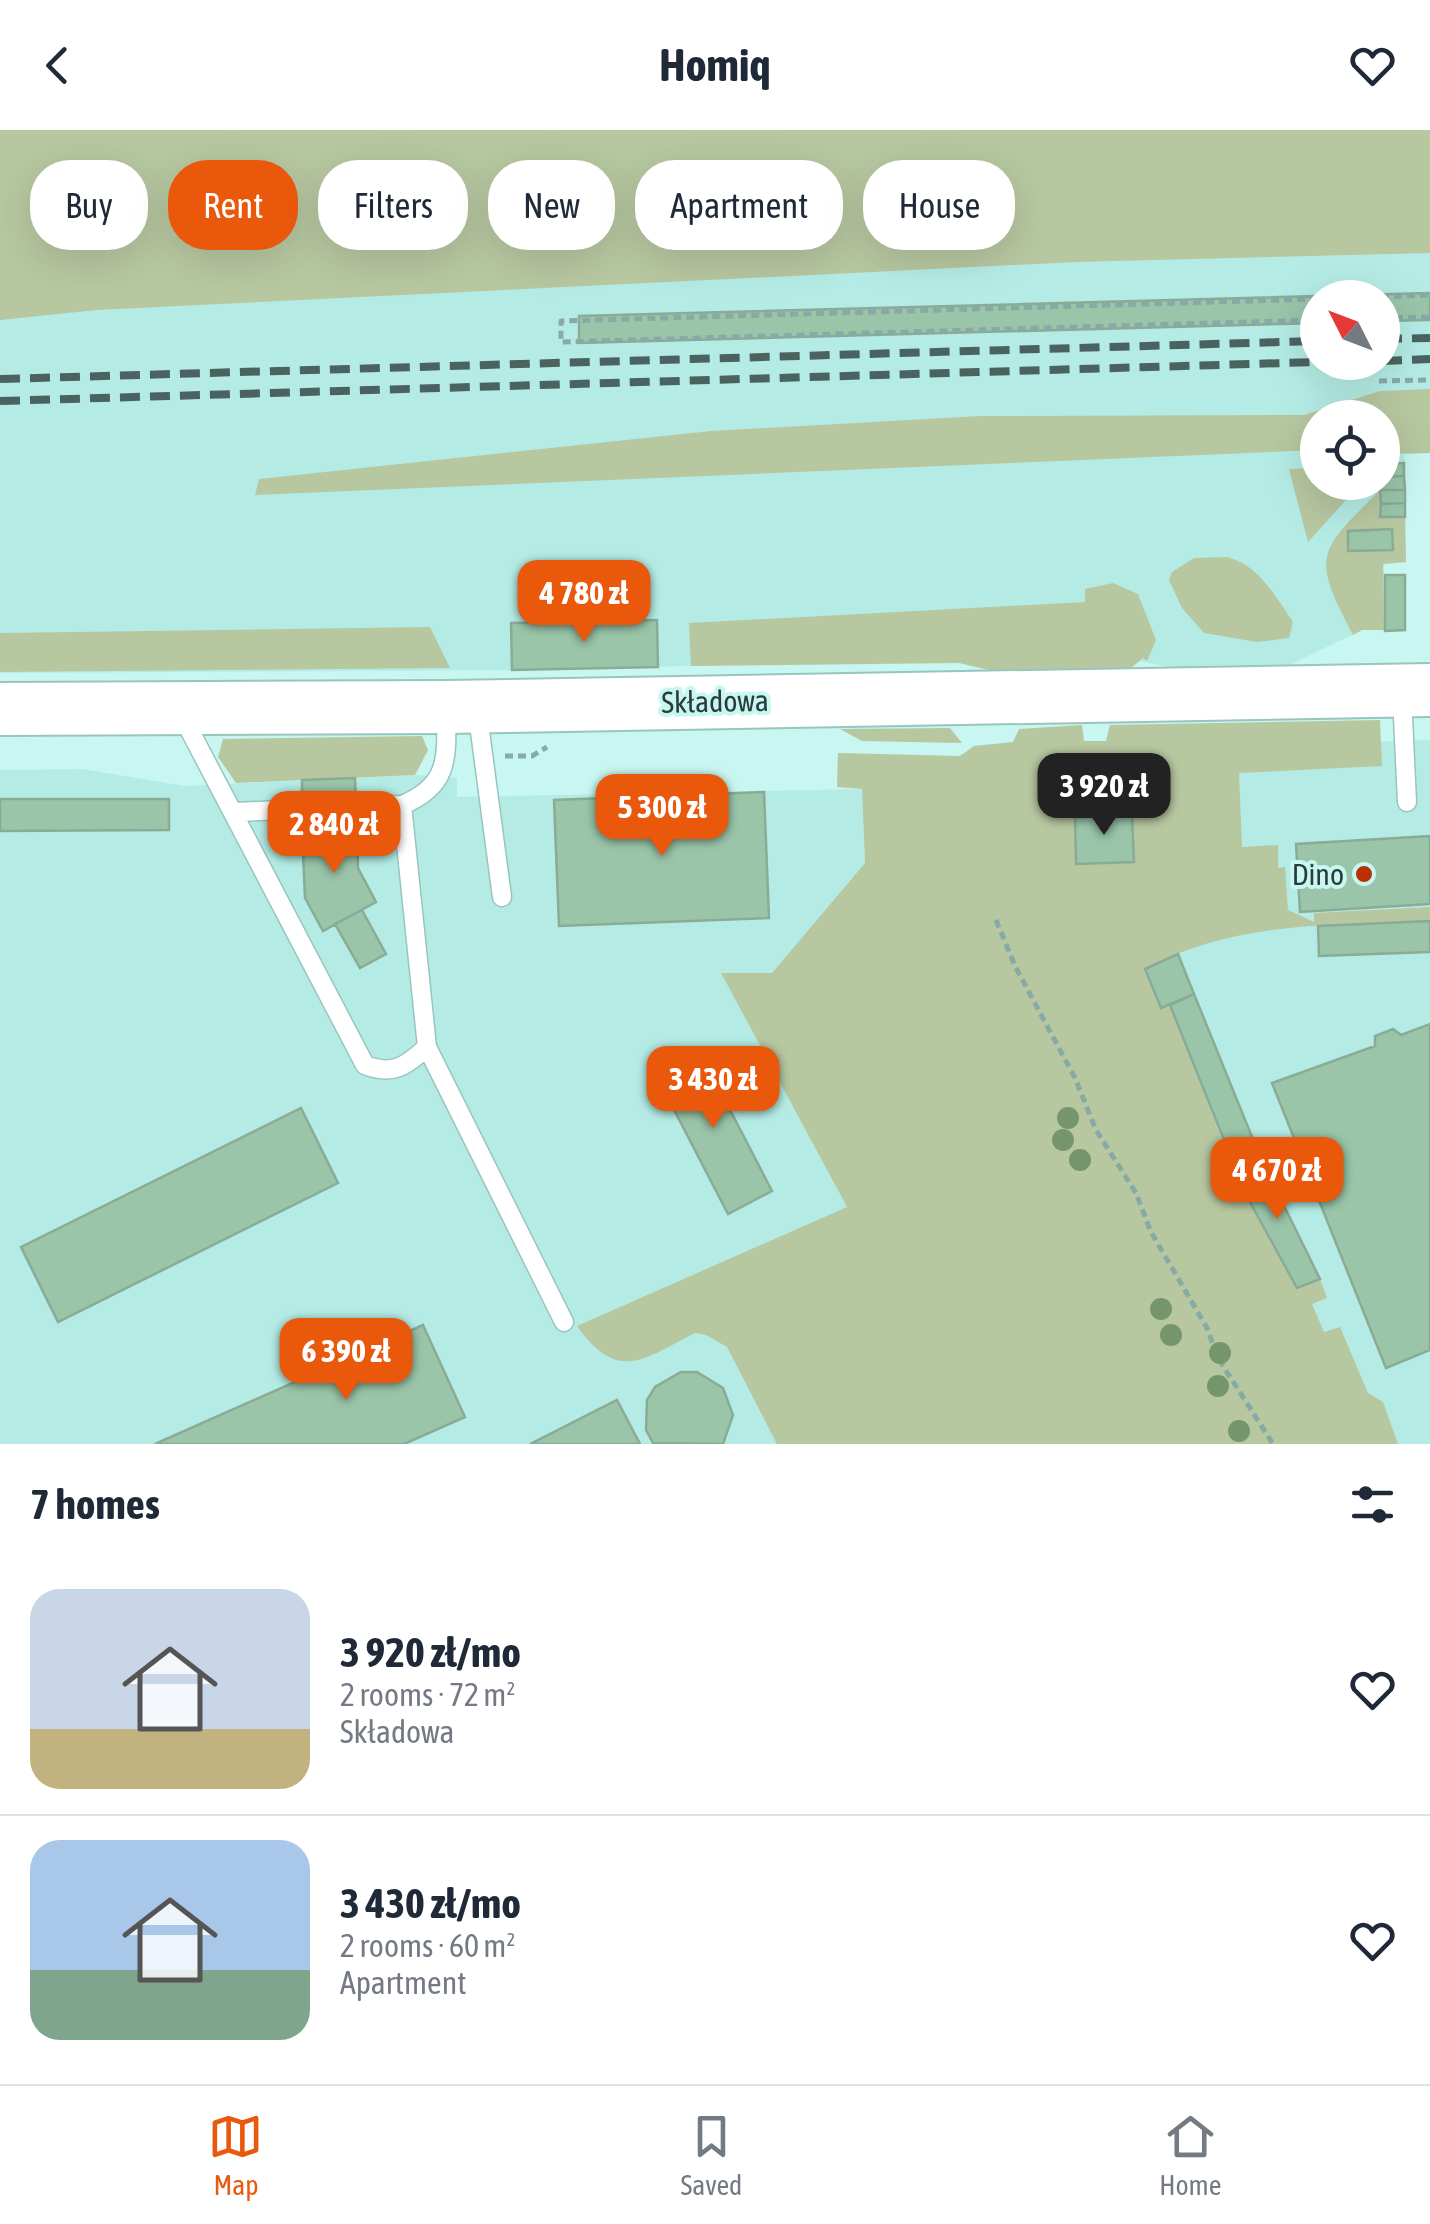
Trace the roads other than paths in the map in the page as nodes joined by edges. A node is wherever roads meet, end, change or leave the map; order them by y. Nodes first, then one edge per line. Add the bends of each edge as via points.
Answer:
1 (1416, 691) edge
2 (461, 706) junction
3 (0, 708) edge
4 (189, 708) junction
5 (1407, 802) dead end
6 (402, 804) junction
7 (235, 812) junction
8 (502, 896) dead end
9 (427, 1047) junction
10 (564, 1322) dead end

1 - 2 street, Składowa
1 - 5 lane
2 - 4 street, Składowa
2 - 6 lane via 438,779 426,795
2 - 8 lane
3 - 4 street, Składowa
4 - 7 lane via 190,731
6 - 7 lane
6 - 9 lane
7 - 9 lane via 366,1065 384,1072 406,1066
9 - 10 lane

